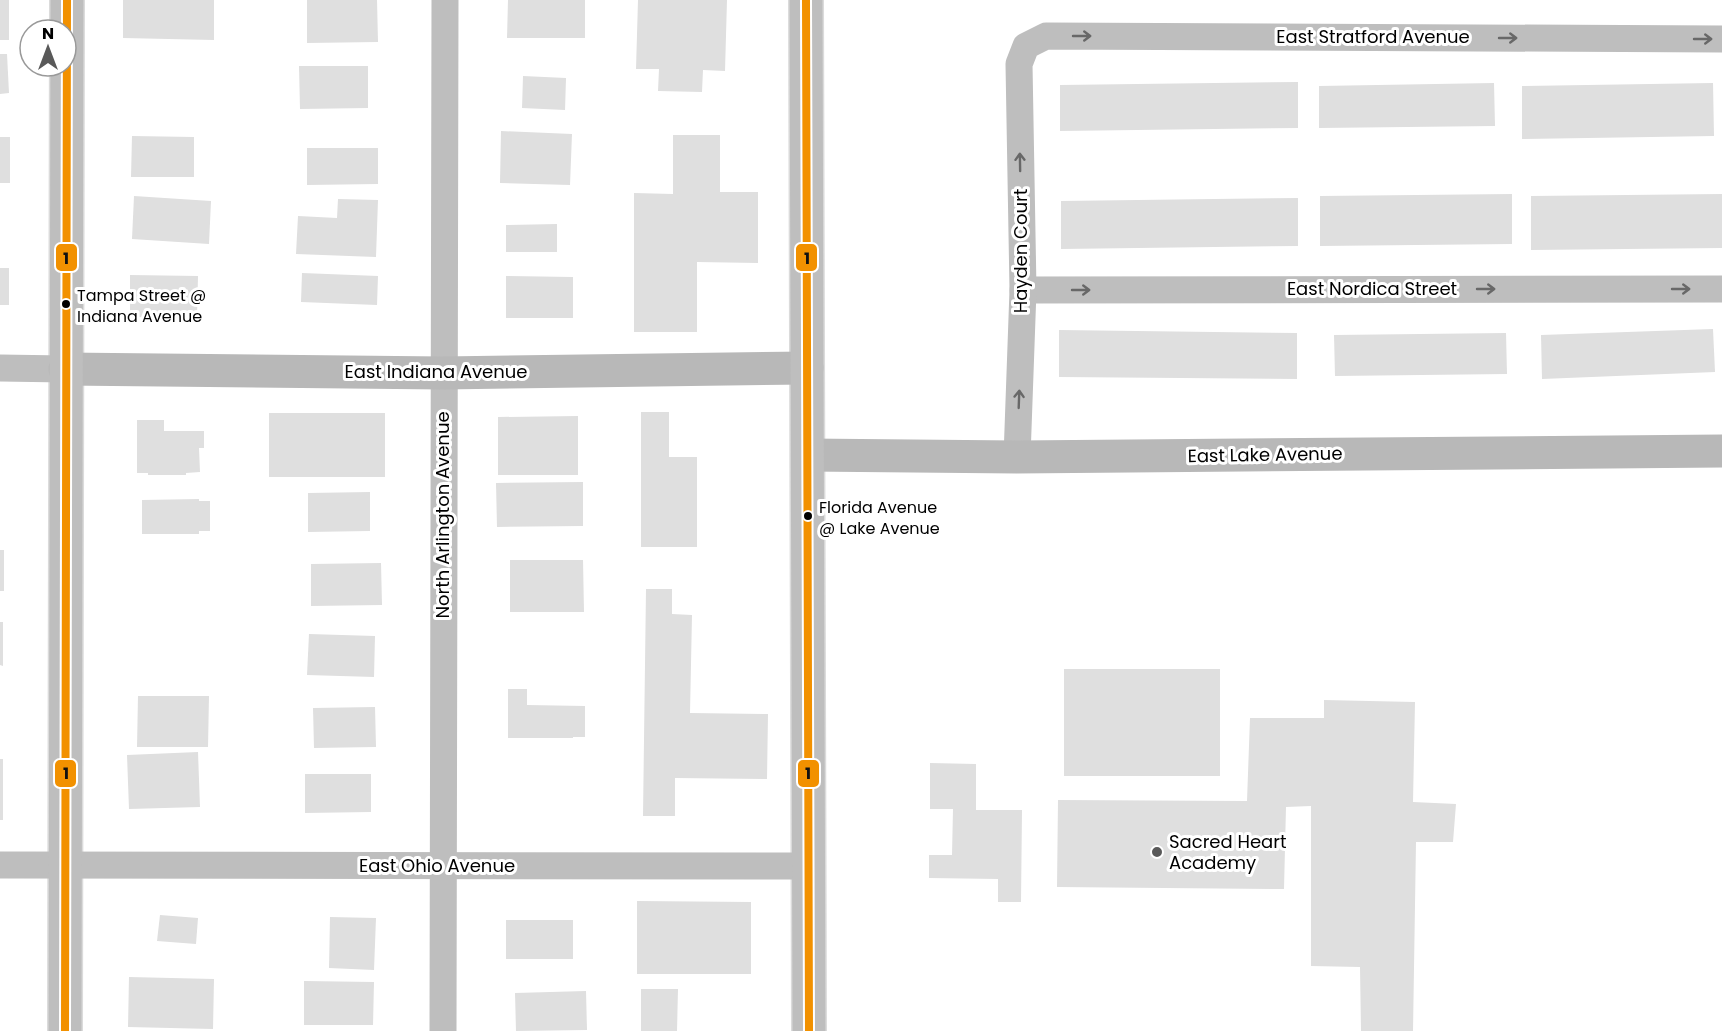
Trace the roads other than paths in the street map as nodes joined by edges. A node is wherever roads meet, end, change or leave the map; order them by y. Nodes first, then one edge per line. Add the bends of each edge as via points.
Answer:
1 (67, 0) edge
2 (445, 0) edge
3 (806, 0) edge
4 (1722, 39) edge
5 (1026, 46) joint
6 (1722, 289) edge
7 (1023, 290) junction
8 (0, 368) edge
9 (807, 368) junction
10 (65, 369) junction
11 (443, 373) junction
12 (1722, 451) edge
13 (808, 455) junction
14 (1017, 457) junction
15 (0, 865) edge
16 (65, 866) junction
17 (442, 866) junction
18 (809, 866) junction
19 (65, 1031) edge
20 (443, 1031) edge
21 (809, 1031) edge

1 - 10 main road
2 - 11 street, North Arlington Avenue
3 - 9 main road
5 -> 4 street, East Stratford Avenue via 1046,36
7 -> 5 street, Hayden Court via 1019,64
7 -> 6 street, East Nordica Street
14 -> 7 street, Hayden Court
8 - 10 street
9 - 11 street, East Indiana Avenue
9 - 13 main road
10 - 11 street, East Indiana Avenue
10 - 16 main road
11 - 17 street, North Arlington Avenue
12 - 14 street, East Lake Avenue
13 - 14 street, East Lake Avenue
13 - 18 main road
15 - 16 street, East Ohio Avenue
16 - 17 street, East Ohio Avenue
16 - 19 main road
17 - 18 street, East Ohio Avenue
17 - 20 street, North Arlington Avenue
18 - 21 main road

